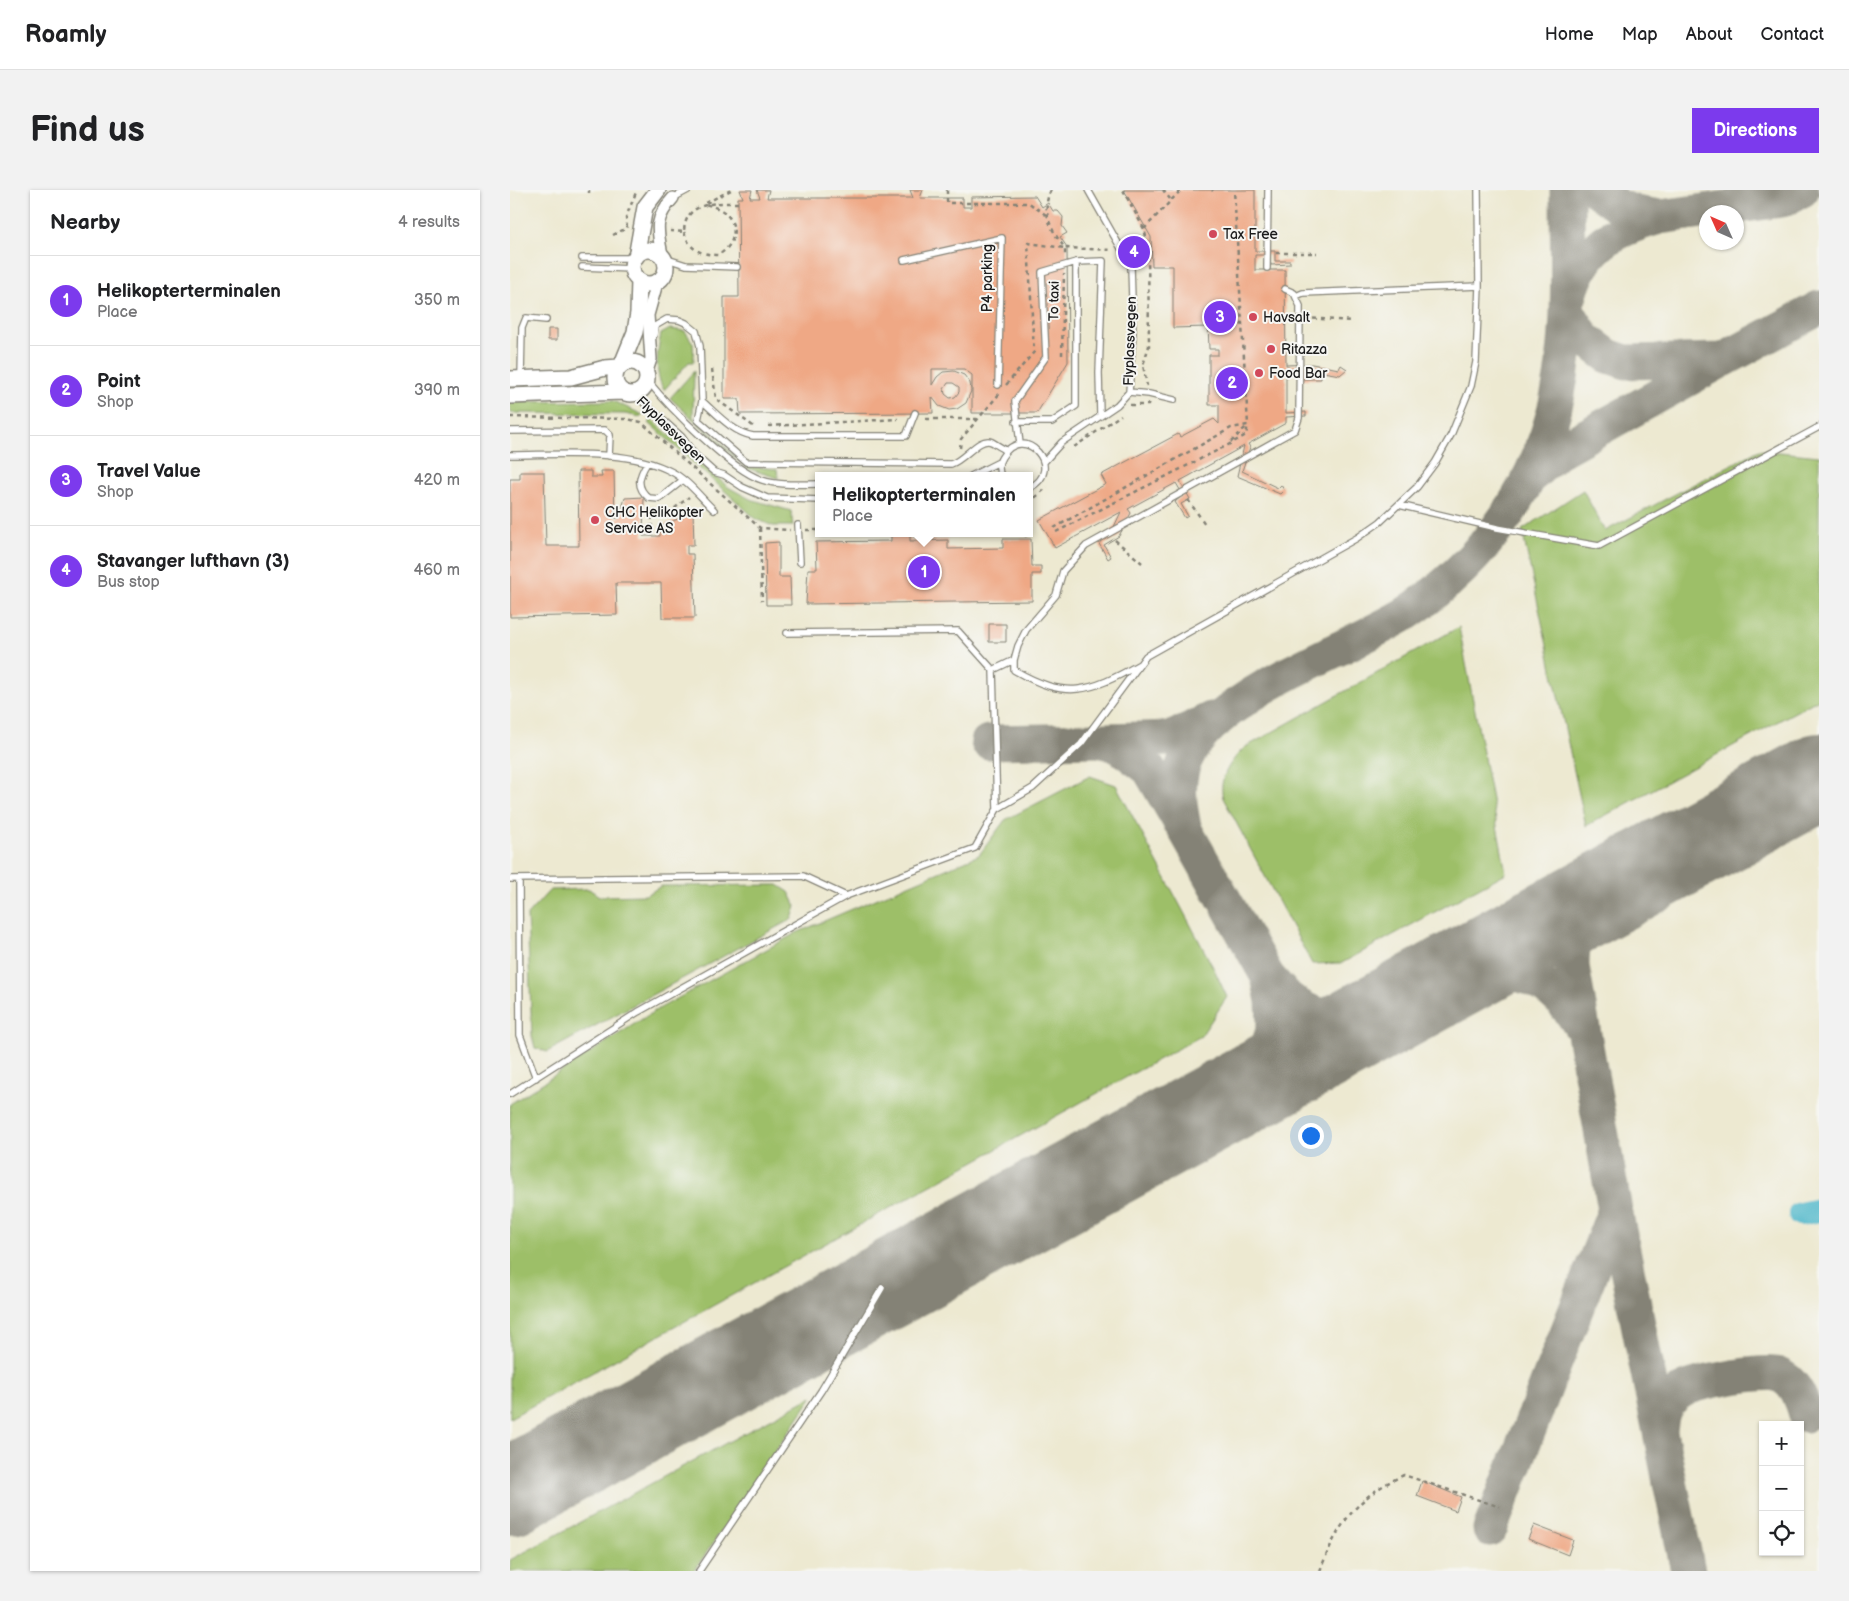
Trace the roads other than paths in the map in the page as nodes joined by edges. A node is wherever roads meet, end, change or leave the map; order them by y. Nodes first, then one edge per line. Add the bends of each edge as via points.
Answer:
1 (658, 190) edge
2 (688, 190) edge
3 (1088, 190) edge
4 (1268, 190) edge
5 (1478, 190) edge
6 (673, 194) edge
7 (663, 257) junction
8 (582, 258) dead end
9 (904, 260) dead end
10 (1076, 262) junction
11 (635, 266) junction
12 (582, 267) dead end
13 (737, 267) dead end
14 (1267, 268) dead end
15 (657, 282) junction
16 (1479, 286) junction
17 (1285, 288) dead end
18 (1296, 296) junction
19 (546, 320) dead end
20 (620, 366) junction
21 (648, 370) junction
22 (516, 379) edge
23 (998, 386) dead end
24 (1129, 392) junction
25 (628, 393) junction
26 (510, 396) edge
27 (1174, 400) dead end
28 (702, 401) junction
29 (915, 413) dead end
30 (1100, 415) junction
31 (1016, 422) junction
32 (1819, 428) edge
33 (510, 431) edge
34 (1020, 444) junction
35 (1006, 450) junction
36 (510, 455) edge
37 (609, 456) junction
38 (999, 462) junction
39 (1044, 462) junction
40 (647, 463) junction
41 (979, 472) edge
42 (1000, 472) edge
43 (683, 480) junction
44 (815, 484) edge
45 (1033, 486) edge
46 (815, 500) edge
47 (1399, 505) junction
48 (714, 510) dead end
49 (798, 526) dead end
50 (800, 562) dead end
51 (787, 633) dead end
52 (1014, 660) junction
53 (1142, 662) junction
54 (993, 670) junction
55 (997, 810) junction
56 (510, 879) edge
57 (519, 880) junction
58 (846, 896) junction
59 (536, 1078) junction
60 (510, 1094) edge
61 (882, 1288) dead end
62 (699, 1571) edge

1 - 11 street, Flyplassvegen via 646,207
2 - 6 lane
3 - 24 lane, Flyplassvegen via 1131,266 1133,334
4 - 14 lane
5 - 16 lane
6 - 7 street via 658,217 657,230
7 - 11 street via 648,250
7 - 13 lane via 686,265
7 - 15 street via 665,273
8 - 11 lane
9 - 23 lane, P4 parking via 1002,238
10 - 30 lane via 1104,261 1098,373
10 - 31 lane via 1042,272 1046,357 1015,402
10 - 31 lane via 1076,406 1052,422
11 - 12 lane
11 - 15 street via 647,284
11 - 20 street, Flyplassvegen via 638,313 635,332
15 - 21 street via 648,315
16 - 18 lane via 1303,293
16 - 47 lane via 1476,362 1464,407 1435,463
17 - 18 lane
18 - 52 lane via 1300,306 1299,418 1296,430 1086,546 1064,571 1056,595 1026,630
19 - 22 lane via 526,318
20 - 21 street via 627,362 639,363
20 - 22 street via 571,377
20 - 25 street, Flyplassvegen via 615,380
21 - 25 street, Flyplassvegen via 640,392
21 - 28 lane via 655,326 667,320 679,320 692,326 698,338
21 - 44 lane via 662,399 748,474 780,484
24 - 27 lane
24 - 30 lane, Flyplassvegen via 1117,405
25 - 26 street, Flyplassvegen
25 - 46 lane, Flyplassvegen via 682,437 694,454 714,472 724,474 742,487 767,498
28 - 29 lane via 741,434 753,436 906,436
28 - 35 lane via 698,420 746,462 951,464 960,461 978,443 991,442
30 - 39 lane, Flyplassvegen via 1062,442
31 - 34 lane
32 - 47 lane via 1599,546 1497,528
33 - 37 lane via 604,430 610,435
34 - 35 lane
34 - 39 lane via 1035,449
35 - 38 lane
36 - 37 lane
37 - 40 lane
38 - 41 lane
38 - 42 lane
39 - 45 lane, Flyplassvegen via 1044,472
40 - 43 lane via 673,472
40 - 43 lane via 639,485 649,498 659,499
43 - 48 lane
47 - 53 lane via 1357,538 1146,656
49 - 50 lane
51 - 54 lane via 958,631
52 - 53 lane via 1014,670 1024,676 1048,687 1075,691 1121,674
52 - 54 lane
53 - 55 lane via 1094,728 1066,760 1033,788
54 - 55 lane
55 - 58 lane via 975,848
56 - 57 lane
57 - 58 lane via 803,876
57 - 59 lane via 520,1034
58 - 59 lane via 638,1012
59 - 60 lane
61 - 62 lane via 821,1391

